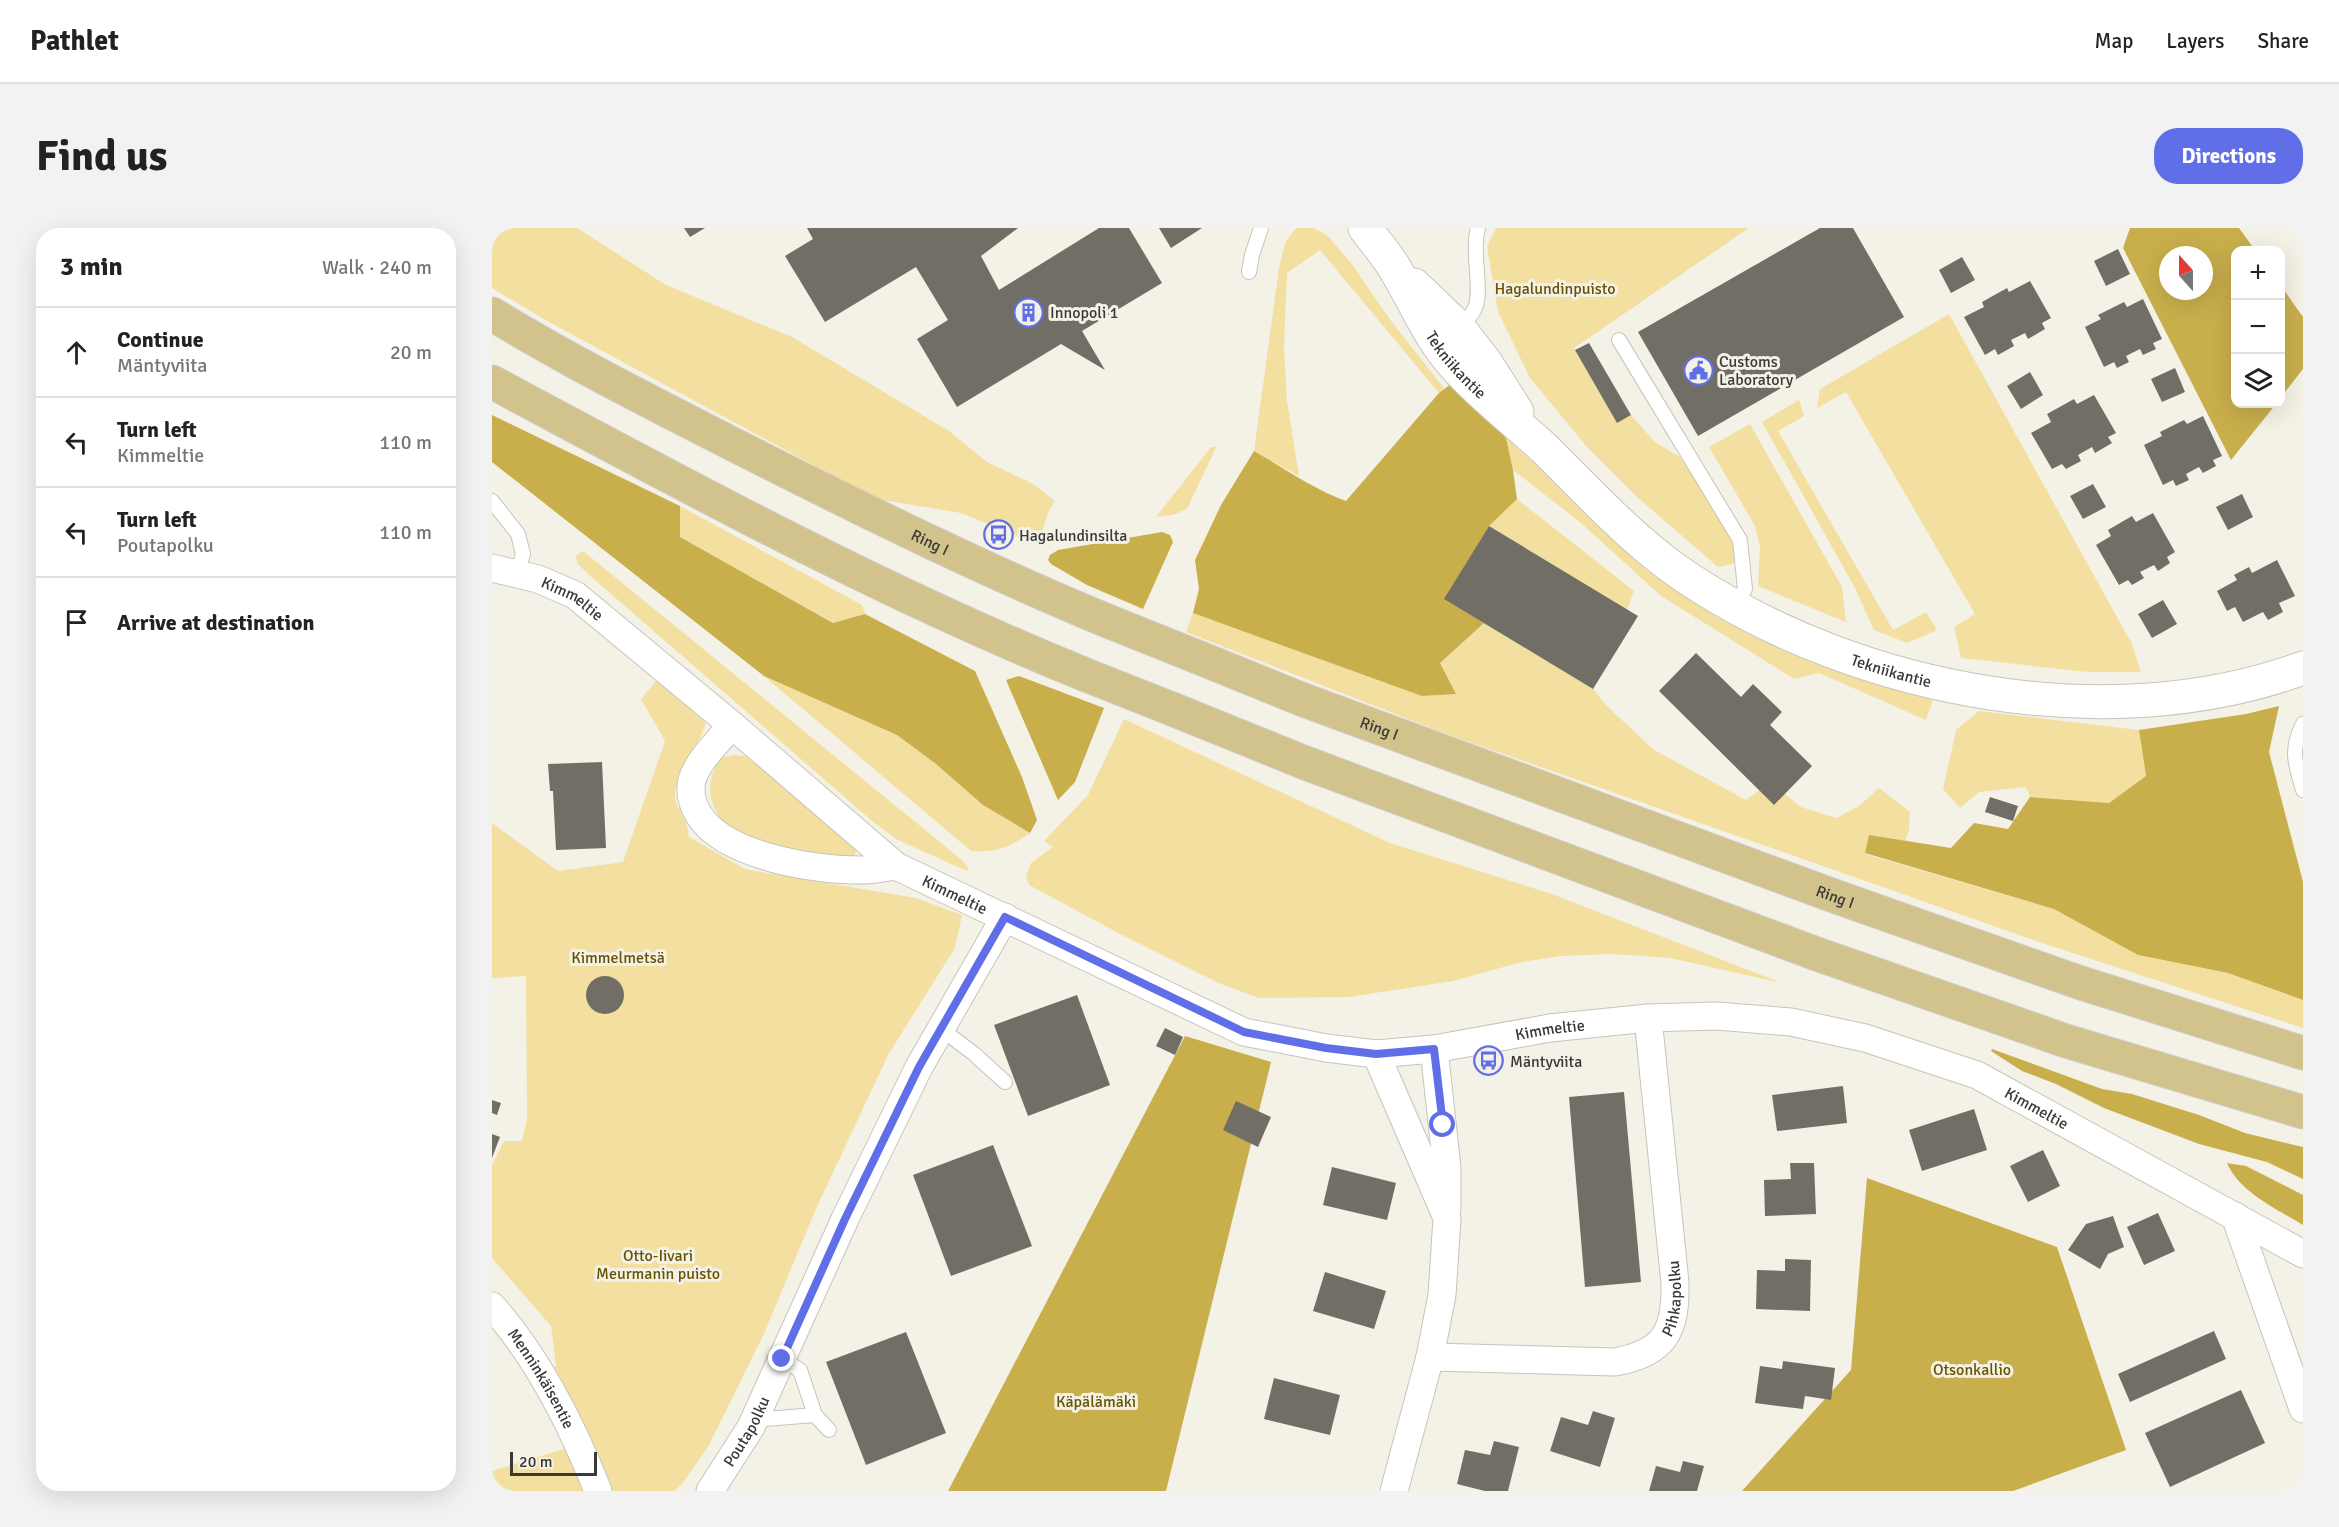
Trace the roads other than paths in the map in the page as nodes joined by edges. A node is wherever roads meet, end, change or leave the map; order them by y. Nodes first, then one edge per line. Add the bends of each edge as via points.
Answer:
1 (1261, 228) edge
2 (1365, 228) edge
3 (1478, 228) edge
4 (1249, 272) dead end
5 (492, 314) edge
6 (1449, 337) junction
7 (1619, 340) dead end
8 (492, 382) edge
9 (492, 501) edge
10 (505, 571) edge
11 (1734, 607) junction
12 (2303, 668) edge
13 (2303, 724) edge
14 (732, 725) junction
15 (2303, 790) edge
16 (896, 866) junction
17 (1005, 917) junction
18 (1648, 1018) junction
19 (941, 1029) junction
20 (1434, 1049) junction
21 (2303, 1053) edge
22 (1376, 1054) junction
23 (1005, 1082) dead end
24 (2303, 1112) edge
25 (2235, 1216) junction
26 (1446, 1218) junction
27 (2303, 1254) edge
28 (492, 1306) edge
29 (1430, 1357) junction
30 (782, 1359) junction
31 (2303, 1409) edge
32 (815, 1415) junction
33 (754, 1420) junction
34 (829, 1430) dead end
35 (598, 1491) edge
36 (710, 1491) edge
37 (1394, 1491) edge

1 - 4 lane
2 - 6 main road, Tekniikantie
3 - 6 lane via 1477,300 1471,315
5 - 21 highway, Ring I, bridge via 612,382 867,511 1058,601 1312,703 1845,900 2078,982
6 - 11 main road, Tekniikantie via 1476,388 1652,551 1689,580
7 - 11 lane via 1740,540 1745,589
8 - 24 highway, bridge via 866,576 1086,675 1303,762 1814,953 2066,1041
9 - 10 lane via 518,534 523,554
10 - 14 street, Kimmeltie via 538,579 575,595
11 - 12 main road, Tekniikantie via 1862,661 1929,680 2024,698 2148,701 2242,687
13 - 15 lane via 2296,738 2294,759
14 - 16 street, Kimmeltie
14 - 16 street via 692,779 693,805 710,828 751,852 806,864 863,870
16 - 17 street, Kimmeltie
17 - 19 street, Poutapolku
17 - 22 street, Kimmeltie via 1244,1032
18 - 20 street, Kimmeltie via 1550,1028
18 - 25 street, Kimmeltie via 1717,1016 1791,1022 1865,1038 1977,1075
18 - 29 street, Pihkapolku via 1675,1283 1674,1316 1664,1339 1650,1350 1615,1362
19 - 23 lane
19 - 30 street, Poutapolku via 845,1219
20 - 22 street, Kimmeltie
20 - 26 street via 1447,1168
22 - 26 street
25 - 27 street, Kimmeltie
25 - 31 street
26 - 29 street via 1442,1295
28 - 35 street, Menninkäisentie via 551,1391
29 - 37 street
30 - 32 lane via 800,1370
30 - 33 street, Poutapolku
32 - 33 lane
32 - 34 lane
33 - 36 street, Poutapolku

